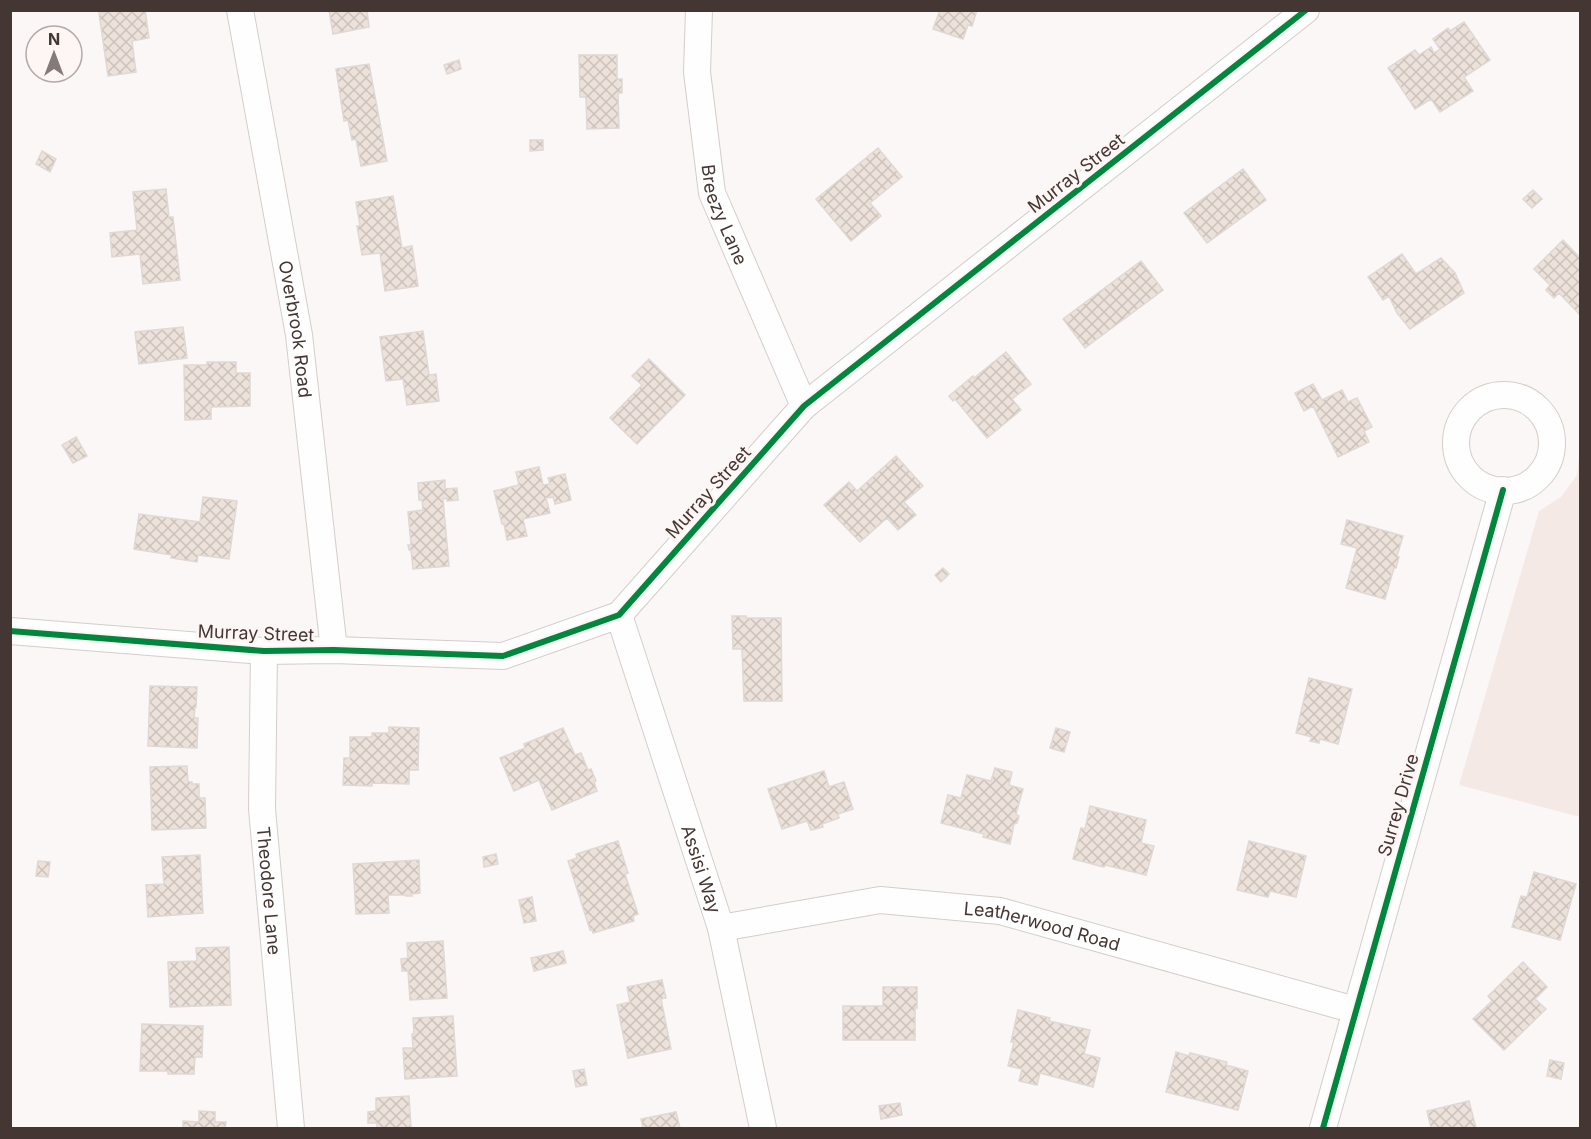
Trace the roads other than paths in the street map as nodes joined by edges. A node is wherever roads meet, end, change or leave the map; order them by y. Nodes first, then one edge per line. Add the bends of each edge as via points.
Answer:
1 (240, 10) edge
2 (699, 10) edge
3 (1305, 11) edge
4 (804, 406) junction
5 (1503, 490) dead end
6 (619, 615) junction
7 (10, 631) edge
8 (334, 650) junction
9 (264, 651) junction
10 (721, 928) junction
11 (1355, 1010) junction
12 (291, 1128) edge
13 (763, 1128) edge
14 (1323, 1128) edge

1 - 8 street, Overbrook Road via 299,335
2 - 4 street, Breezy Lane via 697,72 712,193
3 - 4 street, Murray Street
4 - 6 street, Murray Street
5 - 11 street, Surrey Drive
6 - 8 street, Murray Street via 503,656
6 - 10 street, Assisi Way
7 - 9 street, Murray Street
8 - 9 street, Murray Street
9 - 12 street, Theodore Lane via 262,809
10 - 11 street, Leatherwood Road via 880,900 1000,911
10 - 13 street, Assisi Way
11 - 14 street, Surrey Drive

